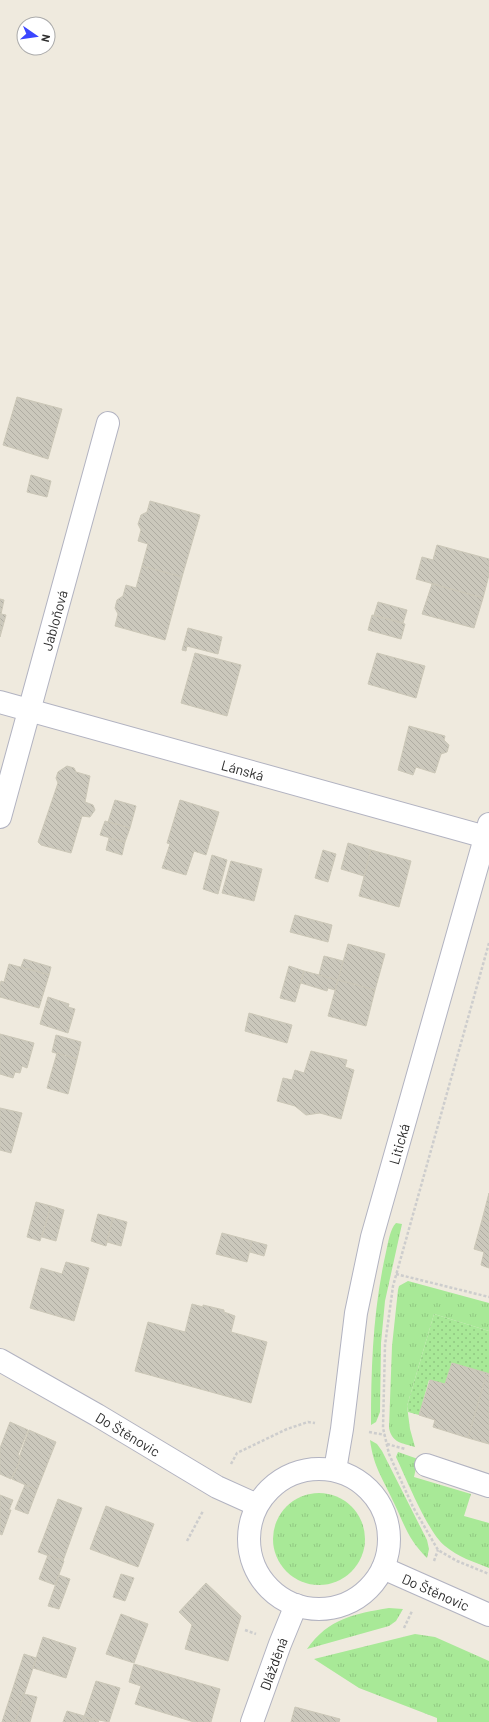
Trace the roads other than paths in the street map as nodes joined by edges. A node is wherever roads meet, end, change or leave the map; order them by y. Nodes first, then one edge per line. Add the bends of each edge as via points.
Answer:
1 (108, 423) dead end
2 (0, 702) edge
3 (29, 710) junction
4 (0, 817) edge
5 (488, 833) edge
6 (0, 1360) edge
7 (426, 1465) dead end
8 (335, 1470) junction
9 (489, 1486) edge
10 (257, 1505) junction
11 (383, 1568) junction
12 (296, 1605) junction
13 (489, 1615) edge
14 (252, 1722) edge

1 - 3 street, Jabloňová
2 - 3 street, Lánská
3 - 4 street, Jabloňová
3 - 5 street, Lánská
5 - 8 street, Litická via 372,1236 356,1314
6 - 10 street, Do Štěnovic via 217,1487
7 - 9 street
8 - 10 street via 312,1469 290,1474 276,1482
8 - 11 street via 351,1476 366,1486 383,1510 389,1533 388,1551
10 - 12 street via 248,1534 253,1564 260,1578 270,1589 282,1599
11 - 12 street via 365,1591 353,1600 325,1609
11 - 13 street, Do Štěnovic
12 - 14 street, Dlážděná

